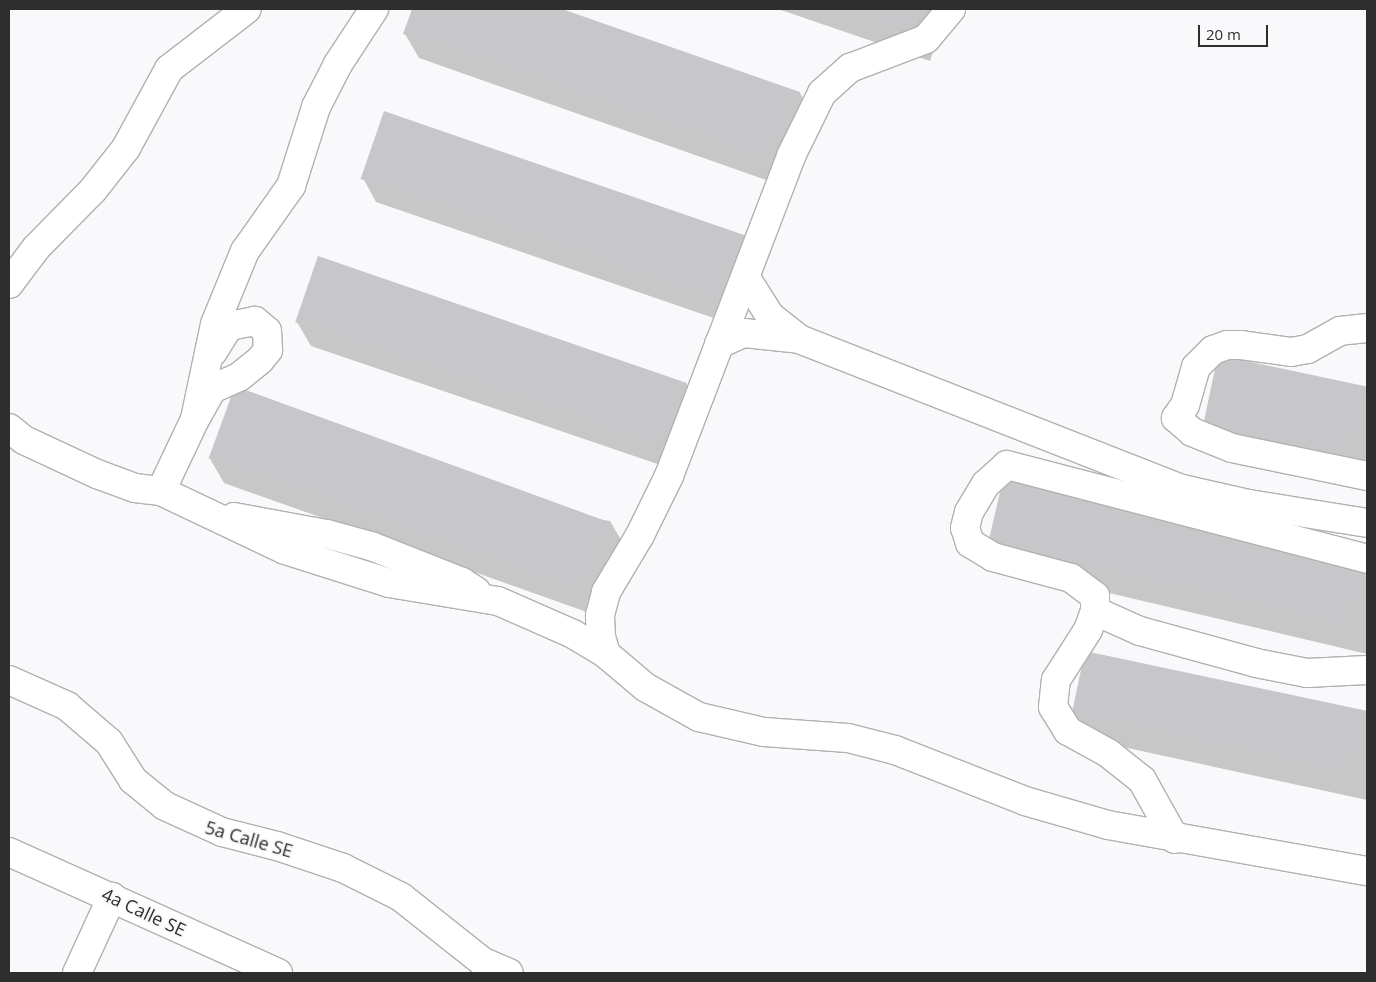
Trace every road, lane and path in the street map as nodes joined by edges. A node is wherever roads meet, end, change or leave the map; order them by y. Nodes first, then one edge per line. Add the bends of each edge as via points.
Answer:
1 (246, 9) edge
2 (374, 9) edge
3 (951, 9) edge
4 (746, 278) junction
5 (9, 284) edge
6 (1367, 328) edge
7 (799, 339) junction
8 (719, 344) junction
9 (202, 372) junction
10 (195, 419) junction
11 (9, 428) edge
12 (1367, 476) edge
13 (161, 491) junction
14 (1367, 523) edge
15 (1367, 559) edge
16 (1095, 611) junction
17 (606, 654) junction
18 (1367, 670) edge
19 (9, 680) edge
20 (1174, 839) junction
21 (9, 852) edge
22 (1367, 871) edge
23 (112, 897) junction
24 (238, 965) edge
25 (77, 973) edge
26 (278, 973) edge
27 (509, 973) edge

1 - 5 street via 169,70 126,148 93,190 36,248
2 - 9 street via 338,64 316,107 291,186 246,252 215,324
3 - 4 street via 926,39 850,68 822,93 791,156
4 - 7 street via 770,316
4 - 8 street
6 - 12 street via 1340,331 1308,349 1291,352 1241,345 1213,350 1196,366 1185,405 1176,418 1192,432 1232,448
7 - 8 street via 744,333
7 - 14 street via 1182,489
8 - 17 street via 669,476 640,535 606,592 600,616
9 - 10 street
9 - 10 street via 229,326 254,321 267,331 268,350 260,360 239,377 212,389
10 - 13 street
11 - 13 street via 24,440 119,483
13 - 17 street via 285,550 389,583 427,592 486,598 573,634
15 - 16 street via 1007,466 986,484 969,512 965,528 970,543 993,557 1071,578 1095,596
16 - 18 street via 1140,631 1256,663 1307,673
16 - 20 street via 1088,630 1056,680 1054,707 1068,732 1108,753 1142,780
17 - 20 street via 645,687 699,717 764,732 848,738 895,750 1026,802
19 - 27 street, 5a Calle SE via 67,706 109,742 133,780 165,806 222,832 343,868 401,897 483,962
20 - 22 street
21 - 23 street, 4a Calle SE
23 - 24 street, 4a Calle SE
23 - 25 street
24 - 26 street, 4a Calle SE

